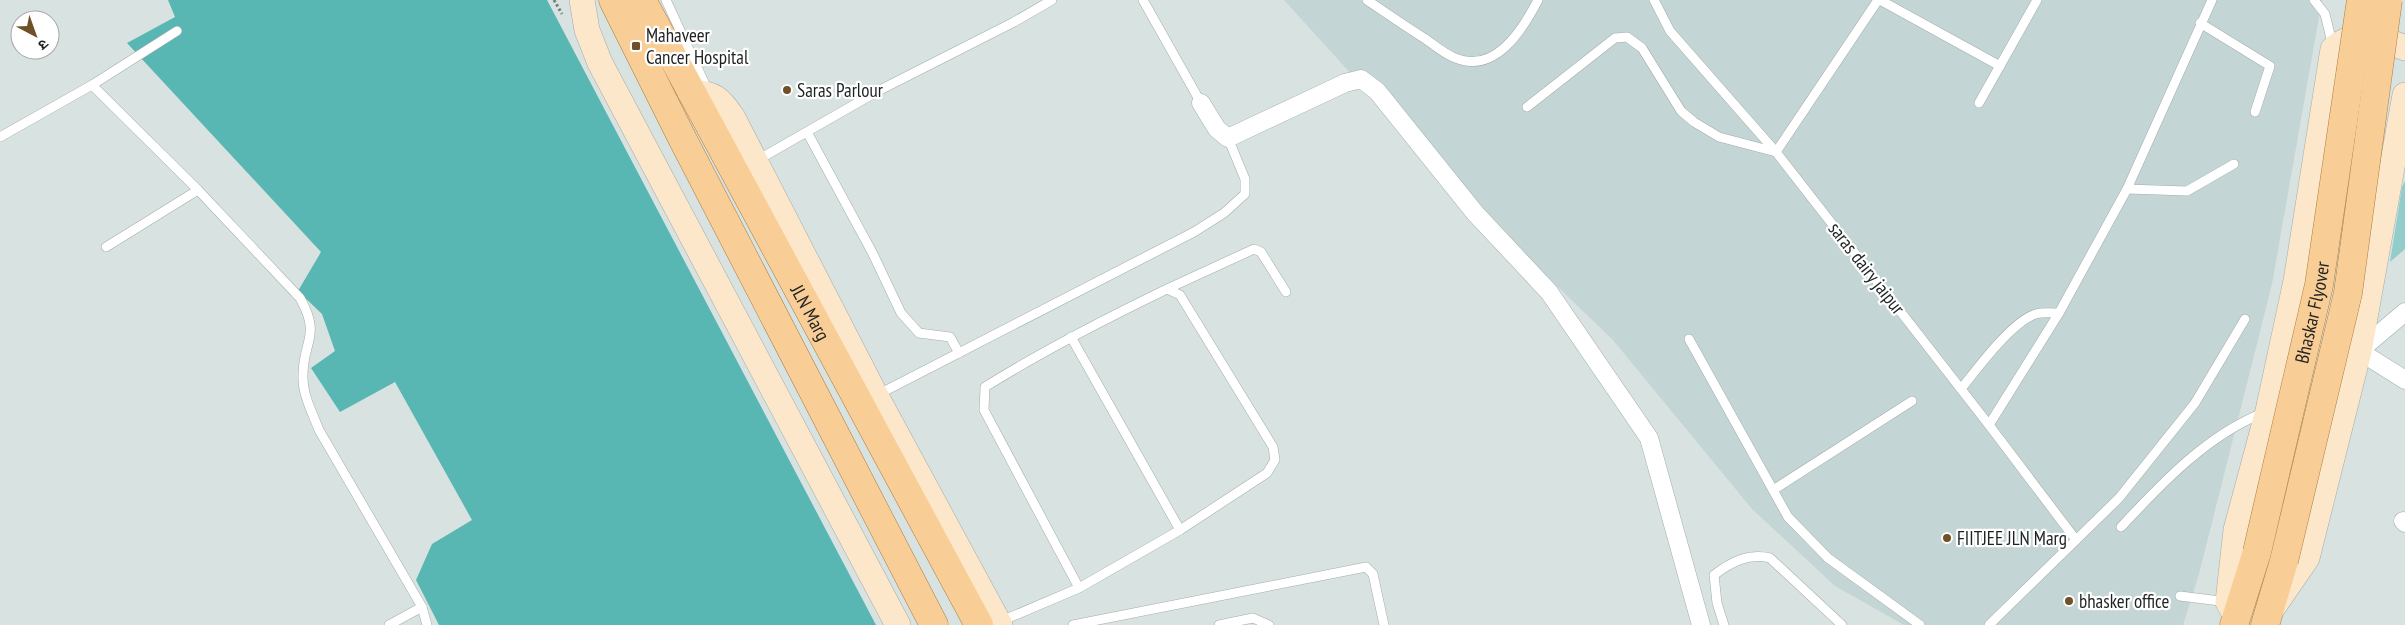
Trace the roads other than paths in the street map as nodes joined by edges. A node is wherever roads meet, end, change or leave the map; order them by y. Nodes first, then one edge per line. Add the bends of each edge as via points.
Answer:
1 (582, 0) edge
2 (613, 0) edge
3 (642, 0) edge
4 (666, 0) edge
5 (1052, 0) edge
6 (1143, 0) edge
7 (1367, 0) edge
8 (1538, 0) edge
9 (1654, 0) edge
10 (1879, 0) edge
11 (2037, 0) edge
12 (2212, 0) edge
13 (2314, 0) edge
14 (2361, 0) edge
15 (2388, 0) edge
16 (2200, 23) junction
17 (178, 31) dead end
18 (2405, 48) edge
19 (2333, 49) junction
20 (2000, 66) junction
21 (92, 85) junction
22 (700, 93) junction
23 (2405, 95) edge
24 (1201, 103) joint
25 (1979, 103) dead end
26 (1527, 107) dead end
27 (2255, 112) dead end
28 (807, 132) junction
29 (0, 137) edge
30 (1228, 138) junction
31 (2399, 150) edge
32 (1776, 152) junction
33 (2234, 164) dead end
34 (745, 167) junction
35 (2127, 189) junction
36 (198, 190) junction
37 (106, 247) dead end
38 (1167, 289) junction
39 (1286, 292) dead end
40 (2059, 312) junction
41 (2405, 312) edge
42 (2245, 319) dead end
43 (1071, 337) junction
44 (1689, 339) dead end
45 (2359, 351) junction
46 (959, 353) junction
47 (2405, 380) edge
48 (1960, 388) junction
49 (868, 400) junction
50 (1912, 401) dead end
51 (2268, 411) junction
52 (1989, 425) junction
53 (1772, 490) junction
54 (2121, 527) dead end
55 (1180, 530) junction
56 (2076, 540) junction
57 (1079, 588) junction
58 (2180, 596) dead end
59 (422, 607) junction
60 (2233, 615) edge
61 (2267, 619) edge
62 (992, 624) edge
63 (389, 625) edge
64 (427, 625) edge
65 (898, 625) edge
66 (934, 625) edge
67 (1073, 625) edge
68 (1219, 625) edge
69 (1269, 625) edge
70 (1384, 625) edge
71 (1701, 625) edge
72 (1724, 625) edge
73 (1842, 625) edge
74 (1920, 625) edge
75 (1989, 625) edge

1 - 65 street via 586,30 600,63
2 - 66 main road, JLN Marg
3 - 22 main road, JLN Marg
4 - 22 lane
5 - 28 lane
6 - 24 lane
7 - 8 lane via 1452,57 1469,62 1482,61 1499,53 1514,39
9 - 32 lane, saras dairy jaipur via 1670,31
10 - 20 lane
10 - 32 lane
11 - 20 lane
12 - 16 lane
13 - 19 lane via 2325,14
14 - 60 main road, Bhaskar Flyover, bridge via 2319,286 2257,552
15 - 61 main road, Bhaskar Flyover, bridge via 2348,293 2284,561
16 - 27 lane via 2270,66
16 - 35 lane
17 - 21 lane
18 - 19 street via 2366,36 2344,40
19 - 51 street via 2302,250
20 - 25 lane
21 - 29 lane
21 - 36 lane
22 - 34 main road, JLN Marg
23 - 31 street
24 - 30 street via 1217,129
26 - 32 lane via 1615,38 1627,37 1642,48 1681,111 1694,122 1719,137
28 - 34 lane
28 - 46 lane via 901,313 919,333 950,337
30 - 46 lane via 1245,179 1246,194 1234,205 1194,232
30 - 71 street via 1345,83 1361,79 1377,91 1475,213 1549,292 1649,438
31 - 45 street
32 - 48 lane, saras dairy jaipur
33 - 35 lane via 2187,191
34 - 49 main road, JLN Marg
35 - 40 lane
36 - 37 lane
36 - 59 lane via 300,298 312,330 302,378 306,399 319,430
38 - 39 lane via 1254,249 1261,252
38 - 43 lane
38 - 55 lane via 1180,295 1273,447 1275,460 1267,473
40 - 48 lane via 2034,314 2020,324
40 - 52 lane
41 - 45 street
42 - 56 lane via 2195,402 2119,498
43 - 55 lane
43 - 57 lane via 986,387 984,410
44 - 53 lane
45 - 47 street
45 - 61 street via 2307,558
46 - 49 lane
48 - 52 lane, saras dairy jaipur
49 - 62 main road, JLN Marg
50 - 53 lane
51 - 54 lane via 2230,430 2189,461
51 - 60 street via 2236,530
52 - 56 lane, saras dairy jaipur
53 - 74 lane via 1788,517 1828,558
55 - 57 lane
56 - 75 lane
57 - 62 lane
58 - 60 lane
59 - 63 lane
59 - 64 lane
67 - 70 lane via 1366,567 1373,574
68 - 69 lane via 1253,618
72 - 73 lane via 1717,603 1714,575 1730,562 1762,556 1770,558

